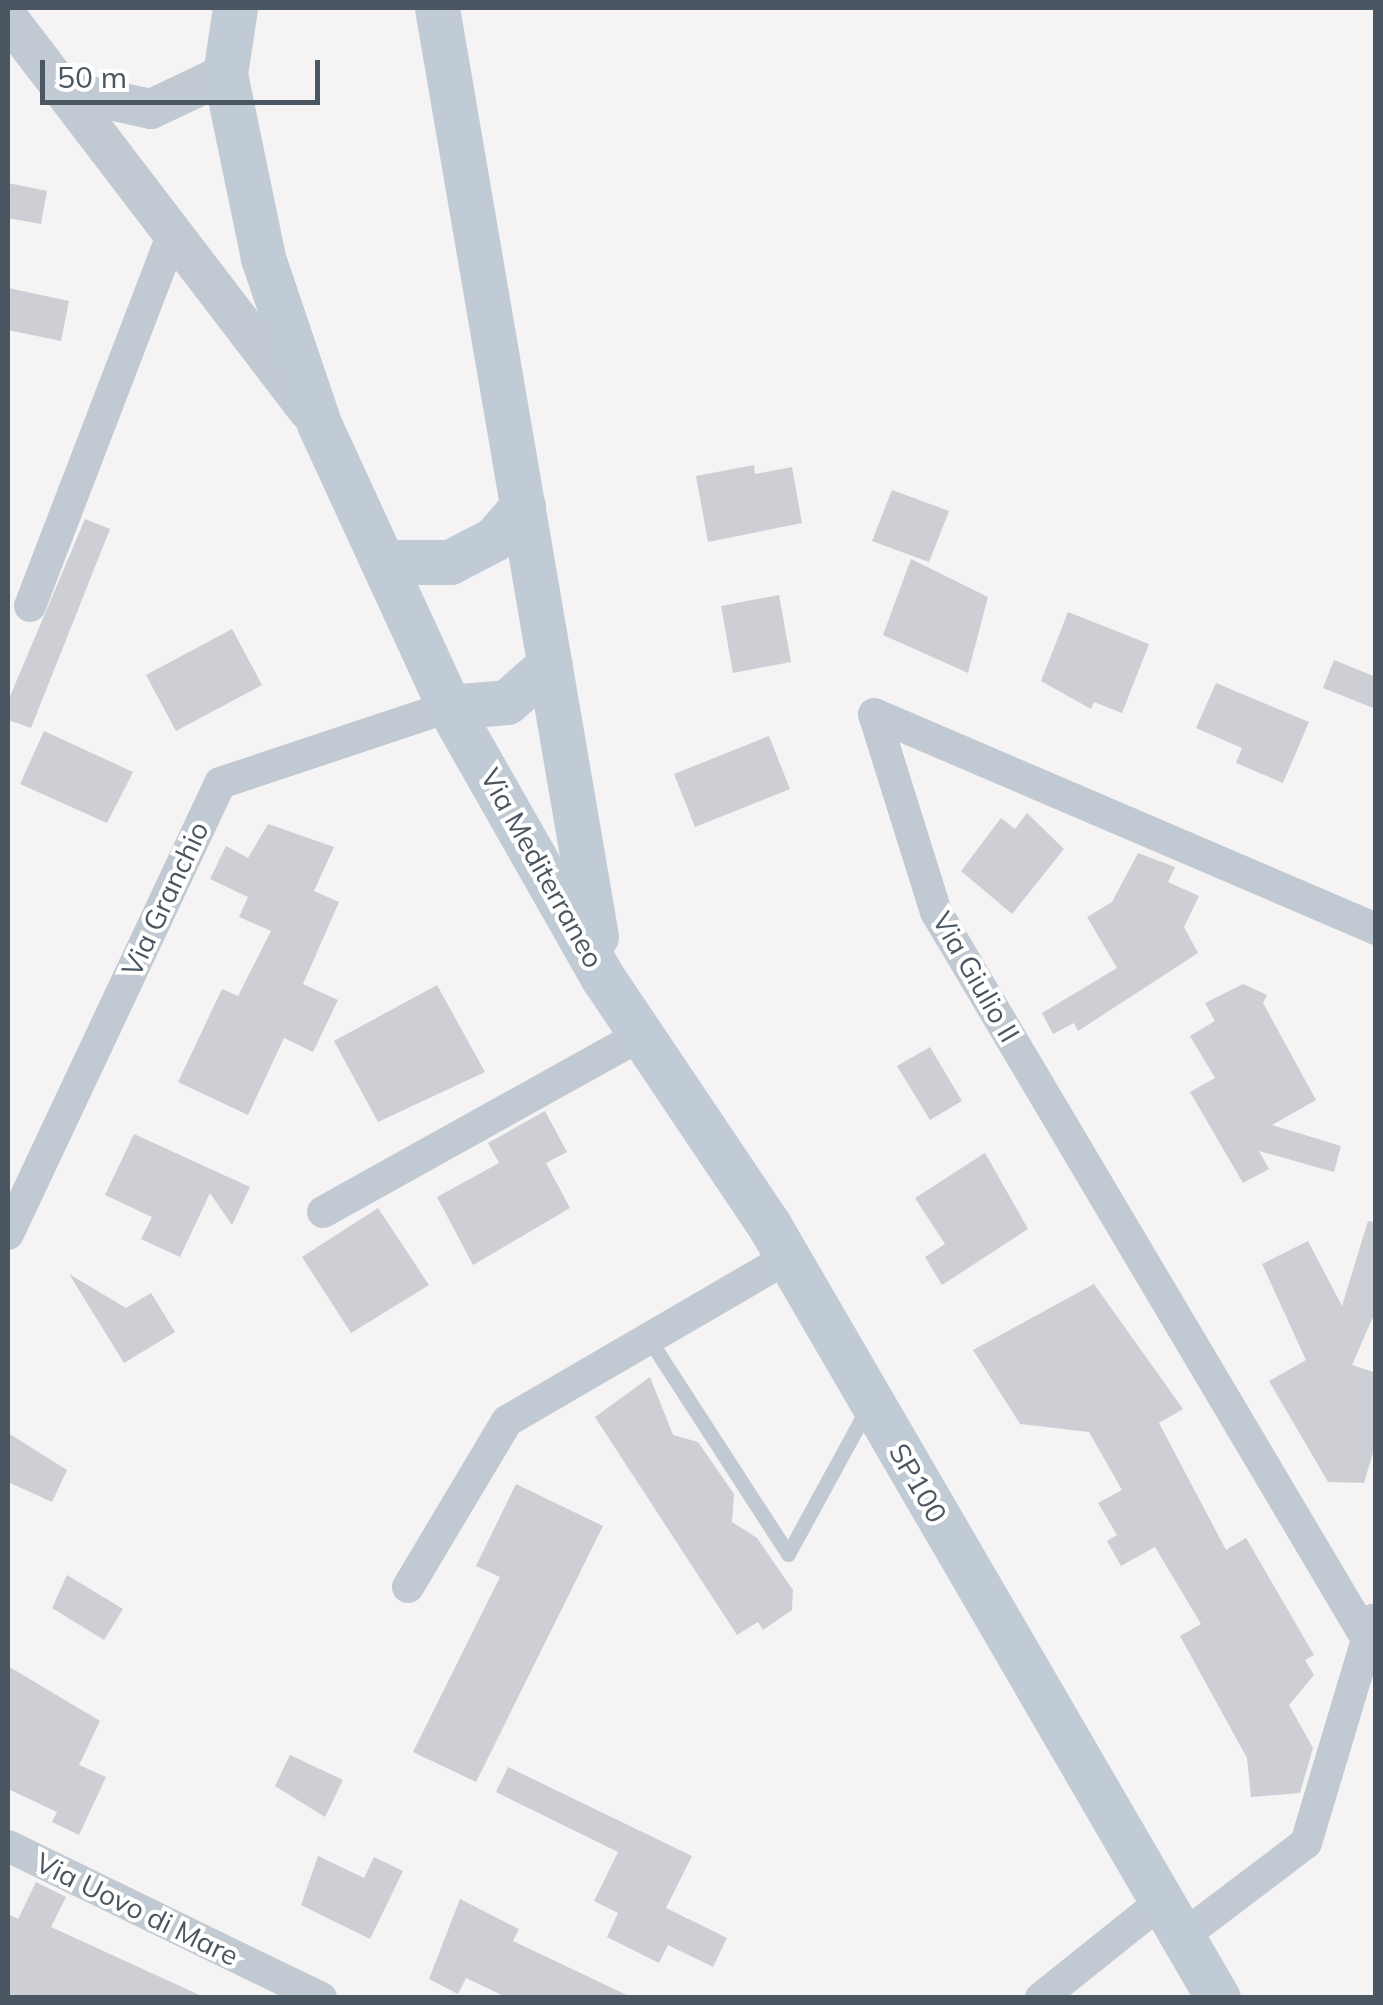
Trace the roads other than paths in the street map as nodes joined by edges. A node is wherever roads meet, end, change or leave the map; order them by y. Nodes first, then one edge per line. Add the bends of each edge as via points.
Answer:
1 (235, 8) edge
2 (437, 8) edge
3 (8, 18) edge
4 (225, 74) junction
5 (63, 90) junction
6 (172, 234) junction
7 (320, 426) junction
8 (524, 506) junction
9 (382, 562) junction
10 (30, 606) dead end
11 (550, 664) junction
12 (449, 707) junction
13 (1376, 929) edge
14 (602, 978) junction
15 (642, 1036) junction
16 (323, 1212) dead end
17 (8, 1234) edge
18 (788, 1258) junction
19 (649, 1339) junction
20 (870, 1400) junction
21 (408, 1587) dead end
22 (1371, 1625) edge
23 (8, 1846) edge
24 (1172, 1919) junction
25 (321, 1998) edge
26 (1041, 1998) edge
27 (1218, 1998) edge

1 - 4 main road, Via Mediterraneo
2 - 8 main road, Via Mediterraneo
3 - 5 street
4 - 5 street via 151,109
4 - 7 main road, Via Mediterraneo via 263,258
5 - 6 street
6 - 7 street
6 - 10 street
7 - 9 main road, Via Mediterraneo
8 - 9 main road via 494,539 450,562
8 - 11 main road, Via Mediterraneo
9 - 12 main road, Via Mediterraneo
11 - 12 main road via 507,702
11 - 14 main road, Via Mediterraneo
12 - 14 main road, Via Mediterraneo
12 - 17 street, Via Granchio via 220,783
13 - 22 street, Via Giulio II via 874,714 936,912
14 - 15 main road, SP100 / SP100
15 - 16 street
15 - 18 main road, SP100 / SP100
18 - 19 street
18 - 20 main road, SP100 / SP100
19 - 20 lane via 788,1554
19 - 21 street via 499,1428
20 - 24 main road, SP100 / SP100
22 - 24 street, Via Giulio II via 1306,1844
23 - 25 street, Via Uovo di Mare
24 - 26 street, Via Giulio II
24 - 27 main road, SP100 / SP100

